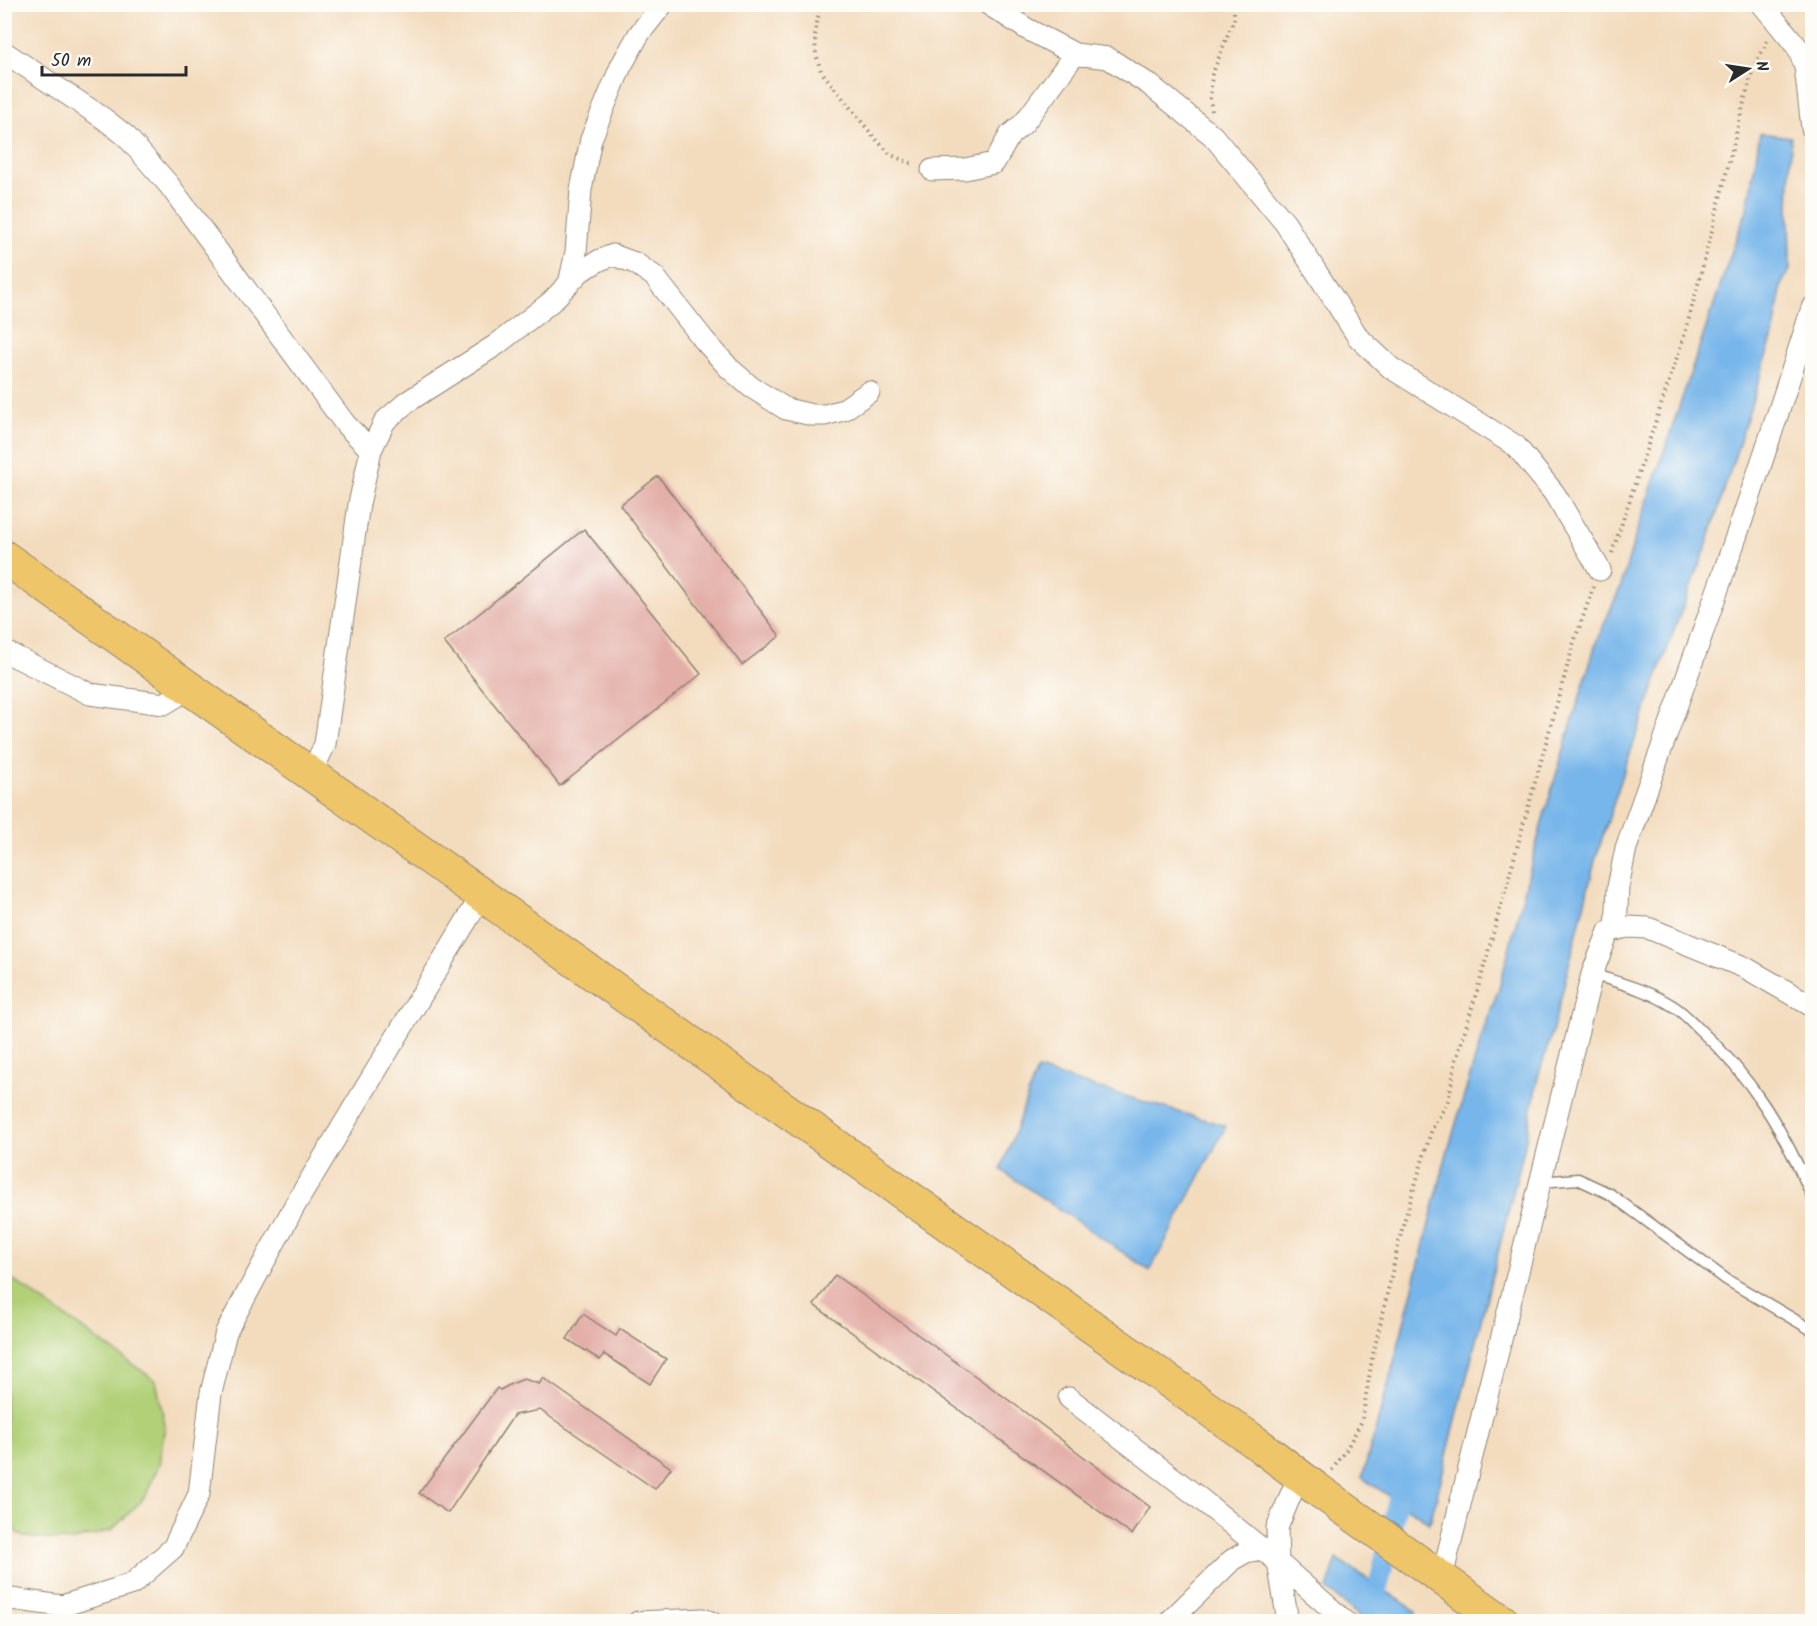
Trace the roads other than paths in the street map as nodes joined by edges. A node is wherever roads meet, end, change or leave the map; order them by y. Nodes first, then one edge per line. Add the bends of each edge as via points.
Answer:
1 (988, 4) edge
2 (1762, 4) edge
3 (662, 5) edge
4 (4, 52) edge
5 (1075, 54) junction
6 (1812, 128) edge
7 (932, 170) road end
8 (569, 284) junction
9 (1812, 308) edge
10 (869, 392) dead end
11 (371, 450) junction
12 (4, 557) edge
13 (1600, 570) road end
14 (4, 651) edge
15 (190, 688) junction
16 (311, 774) junction
17 (482, 895) junction
18 (1616, 930) junction
19 (1592, 974) junction
20 (1812, 1006) edge
21 (1540, 1182) junction
22 (1812, 1196) edge
23 (1812, 1330) edge
24 (1068, 1398) dead end
25 (1308, 1483) junction
26 (1262, 1549) junction
27 (1278, 1562) junction
28 (1442, 1577) junction
29 (4, 1598) edge
30 (638, 1621) edge
31 (711, 1622) edge
32 (1169, 1622) edge
33 (1288, 1622) edge
34 (1346, 1622) edge
35 (1503, 1622) edge

1 - 5 street
2 - 6 street via 1798,48 1805,66
3 - 8 street via 621,66 591,139
4 - 11 street via 126,136 169,185 346,425
5 - 7 street via 1024,123 1010,135 994,163
5 - 13 street via 1108,58 1117,63 1213,136 1285,223 1358,337 1391,369 1516,446 1554,493
8 - 10 street via 582,271 613,255 635,263 654,276 729,368 786,409 825,415 843,410
8 - 11 street via 496,345 407,402 385,421
9 - 18 street via 1714,602 1626,848 1618,887
11 - 16 street via 359,504 325,744
12 - 15 main road
14 - 15 street via 90,694 164,704
15 - 16 main road
16 - 17 main road
17 - 25 main road
17 - 29 street via 295,1205 226,1332 211,1393 199,1494 173,1548 132,1584 62,1606
18 - 19 street via 1609,931
18 - 20 street via 1648,928 1746,969
19 - 21 street
19 - 22 lane via 1650,993 1675,1007 1707,1036 1740,1070 1776,1121
21 - 23 lane via 1578,1179 1610,1194 1727,1280
21 - 28 street
24 - 26 street
25 - 27 street via 1277,1528
25 - 28 main road
26 - 27 street
26 - 32 street via 1232,1560
27 - 33 street
27 - 34 street
28 - 35 main road
30 - 31 street

